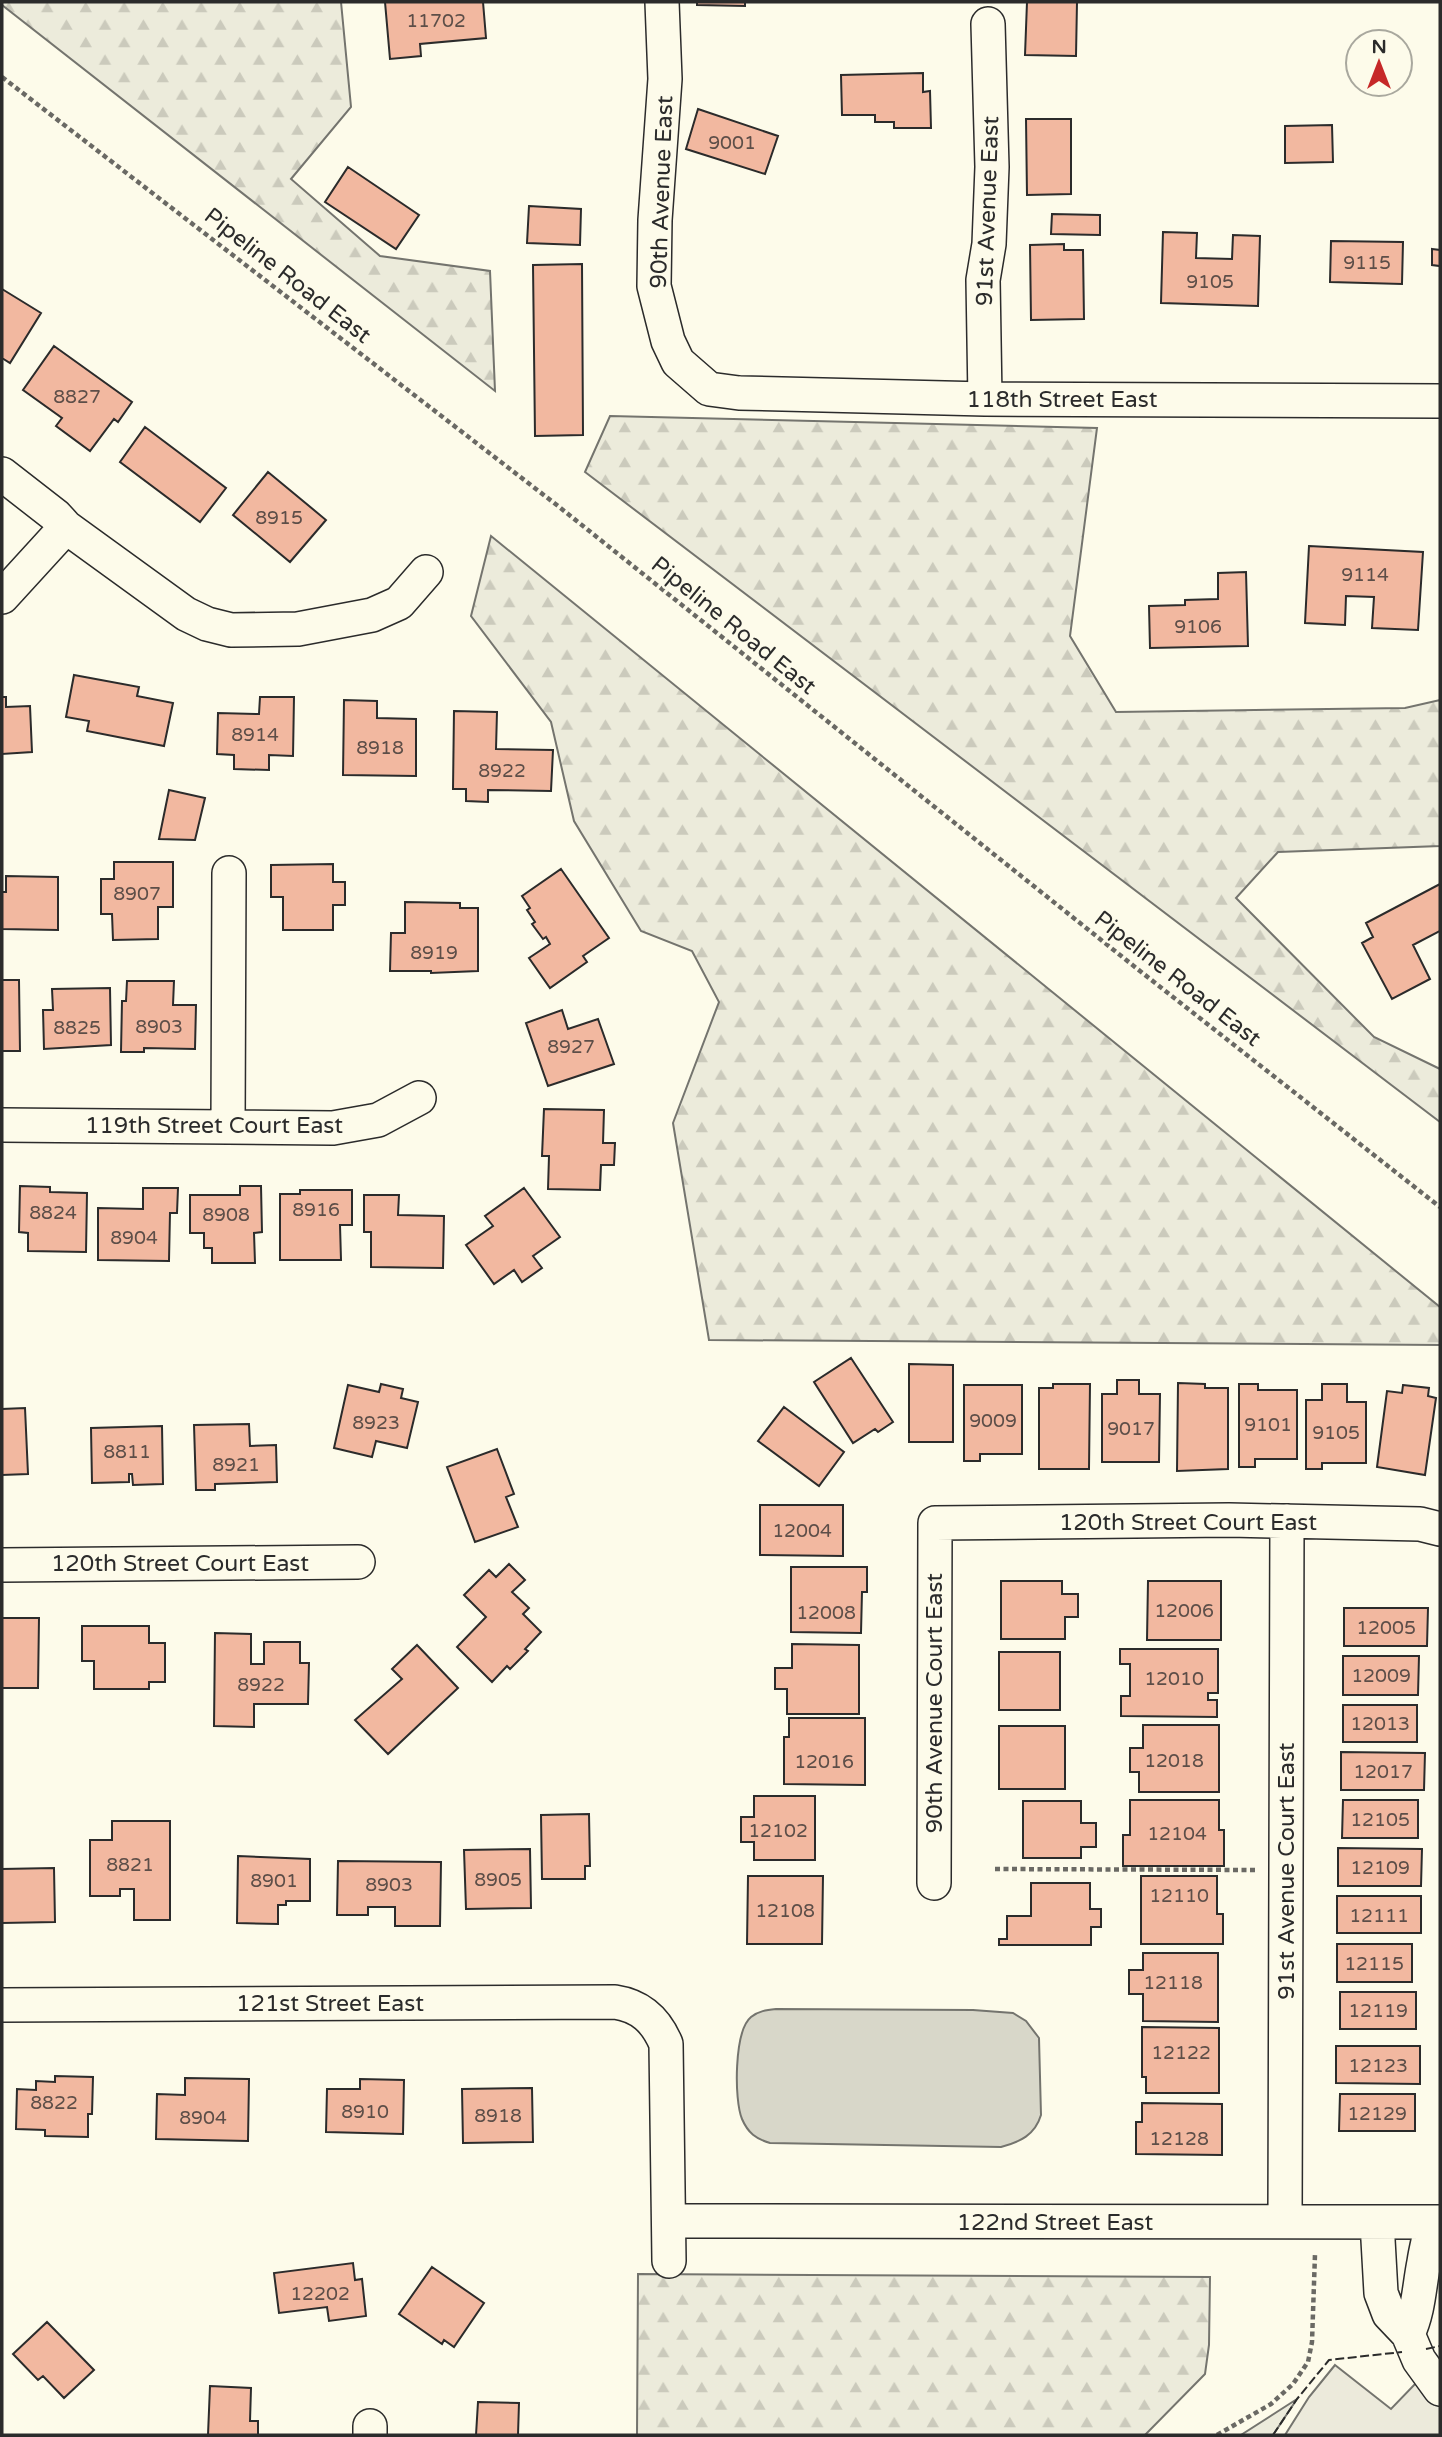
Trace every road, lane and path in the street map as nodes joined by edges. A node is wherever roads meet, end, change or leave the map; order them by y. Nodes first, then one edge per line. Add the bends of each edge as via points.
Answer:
1 (662, 2) edge
2 (988, 24) dead end
3 (2, 77) edge
4 (690, 373) joint
5 (985, 399) junction
6 (1440, 401) edge
7 (2, 474) edge
8 (66, 527) junction
9 (426, 572) dead end
10 (2, 597) edge
11 (229, 873) dead end
12 (419, 1098) dead end
13 (2, 1125) edge
14 (228, 1127) junction
15 (1440, 1207) edge
16 (1287, 1521) junction
17 (935, 1523) joint
18 (1440, 1530) edge
19 (358, 1562) dead end
20 (2, 1564) edge
21 (995, 1869) dead end
22 (1258, 1870) dead end
23 (934, 1883) dead end
24 (2, 2005) edge
25 (669, 2221) junction
26 (1285, 2222) junction
27 (1377, 2222) junction
28 (1436, 2222) edge
29 (1315, 2242) dead end
30 (669, 2261) dead end
31 (1408, 2334) junction
32 (1440, 2389) edge
33 (1217, 2435) edge

1 - 4 street, 90th Avenue East via 665,79 654,286 668,341 678,362
2 - 5 street, 91st Avenue East via 992,167 983,281
3 - 15 path, Pipeline Road East via 558,506
4 - 5 street, 118th Street East via 709,389 739,393
5 - 6 street, 118th Street East
7 - 8 street
8 - 9 street via 186,614 231,630 298,629 372,615 399,603
8 - 10 street
11 - 14 street
12 - 14 street, 119th Street Court East via 378,1121 332,1128
13 - 14 street, 119th Street Court East
16 - 17 street, 120th Street Court East
16 - 18 street, 120th Street Court East via 1420,1524
16 - 26 street, 91st Avenue Court East
17 - 23 street, 90th Avenue Court East
19 - 20 street, 120th Street Court East
21 - 22 path
24 - 25 street, 121st Street East via 628,2004 653,2020 666,2044
25 - 26 street, 122nd Street East
25 - 30 street
26 - 27 street, 122nd Street East
27 - 28 street, 122nd Street East
27 - 31 street via 1381,2293 1389,2314
28 - 31 street
29 - 33 path via 1308,2362 1271,2404
31 - 32 street via 1419,2360

